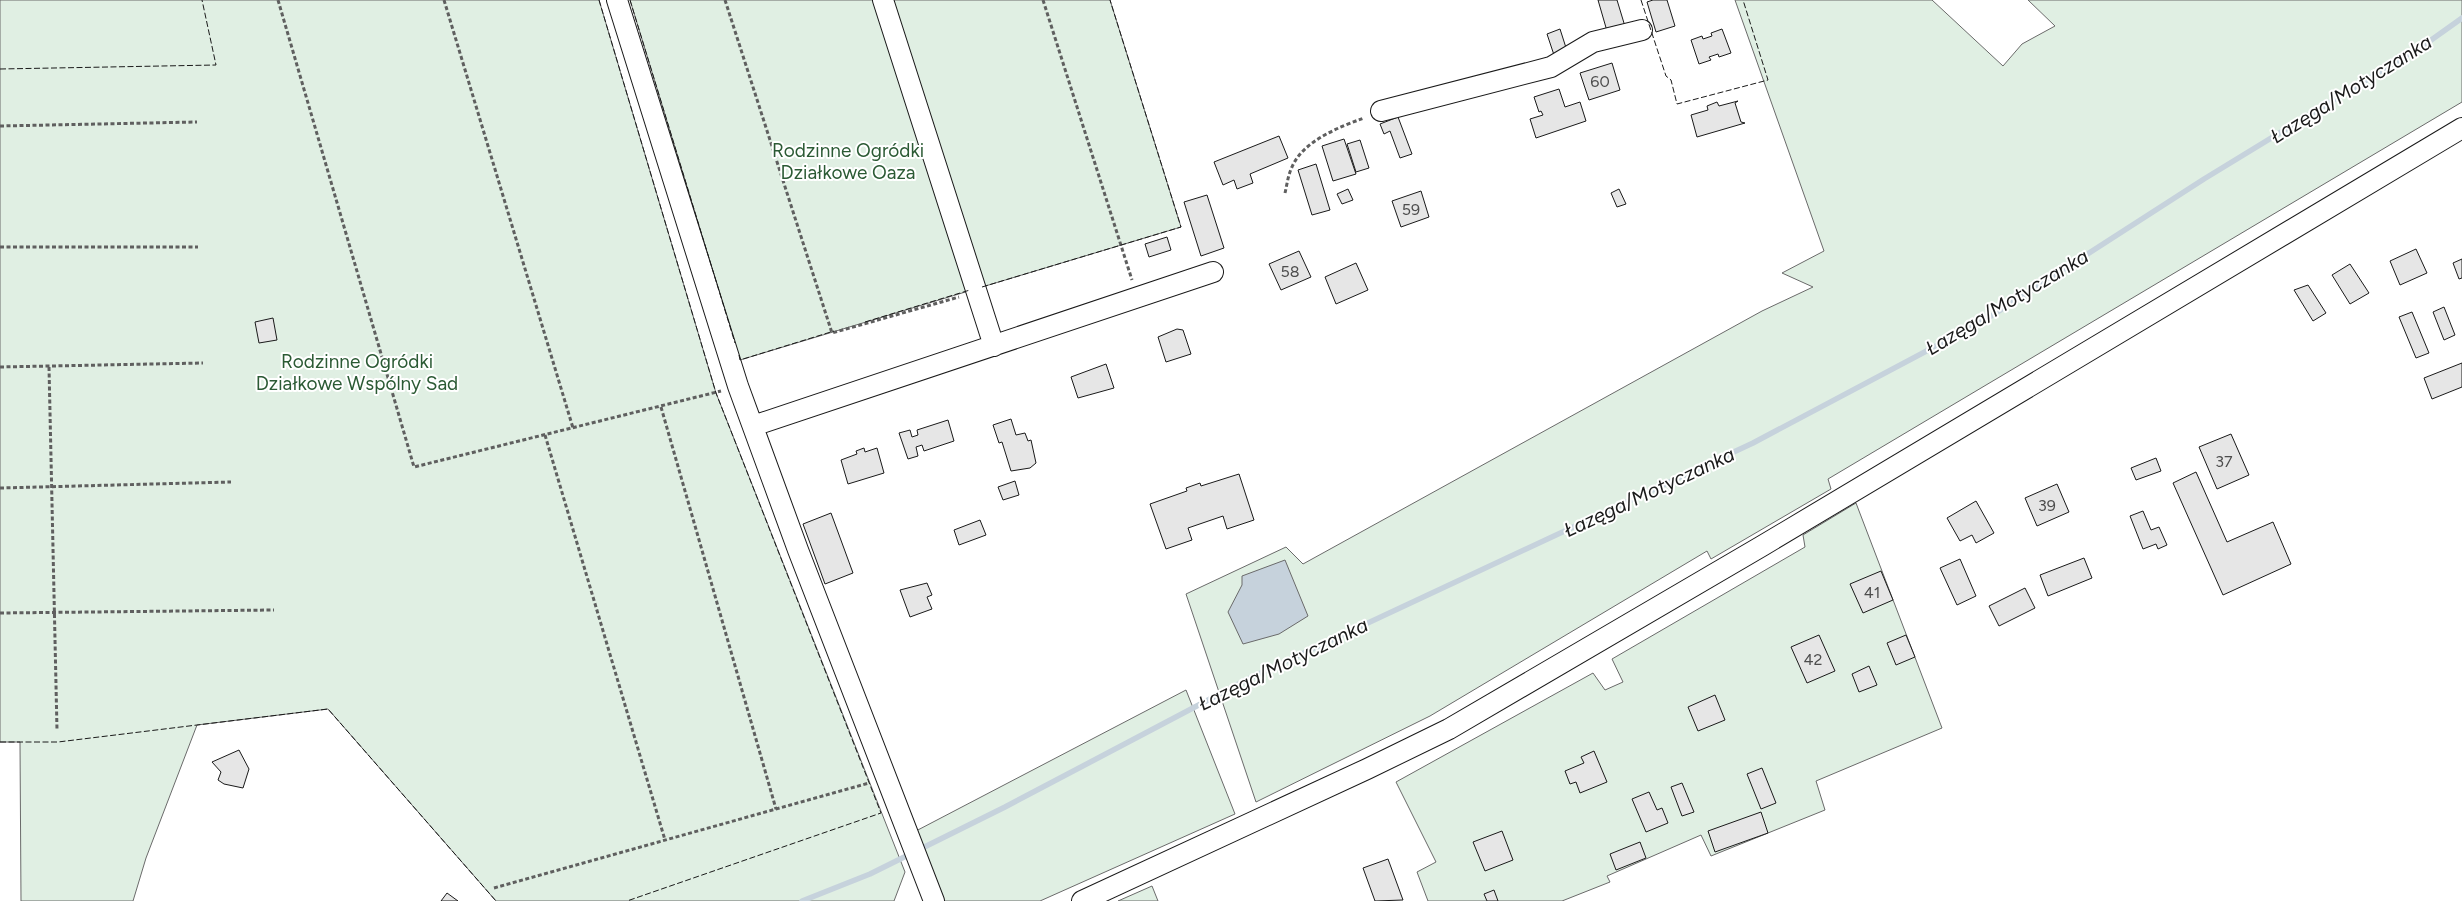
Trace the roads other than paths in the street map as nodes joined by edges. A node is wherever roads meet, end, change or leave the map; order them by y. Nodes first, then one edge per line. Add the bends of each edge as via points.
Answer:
1 (618, 0) edge
2 (883, 0) edge
3 (1642, 30) dead end
4 (1380, 111) road end
5 (2462, 128) edge
6 (1213, 272) dead end
7 (994, 346) junction
8 (753, 426) junction
9 (934, 901) edge
10 (1082, 901) edge

1 - 8 street
2 - 7 street
3 - 4 street via 1593,42 1551,67
5 - 10 street via 1449,729
6 - 7 street
7 - 8 street
8 - 9 street

